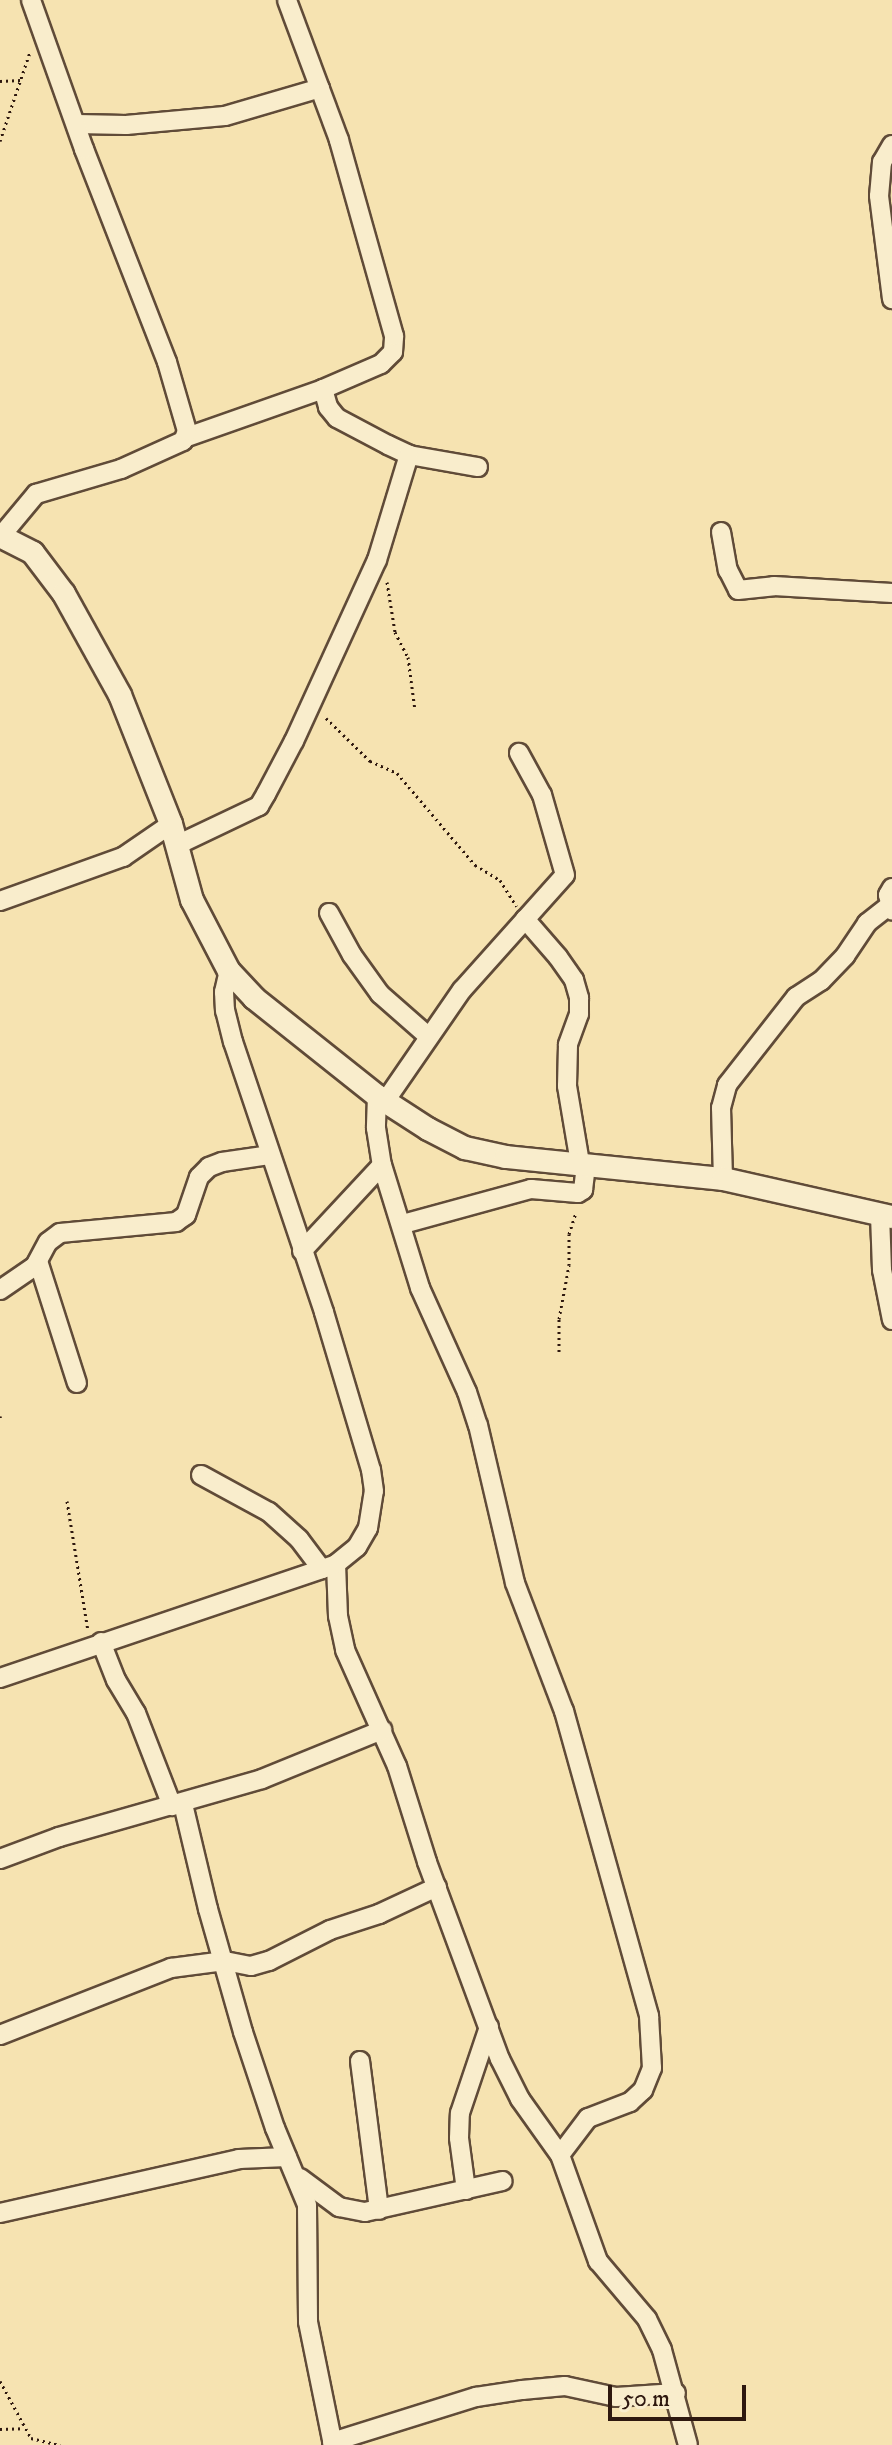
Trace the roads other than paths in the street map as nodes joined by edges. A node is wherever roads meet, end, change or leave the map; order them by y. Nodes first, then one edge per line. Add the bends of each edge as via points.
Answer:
1 (31, 0) edge
2 (287, 0) edge
3 (320, 88) junction
4 (77, 124) junction
5 (892, 145) edge
6 (887, 227) edge
7 (892, 299) edge
8 (323, 389) junction
9 (187, 437) junction
10 (409, 455) junction
11 (478, 467) dead end
12 (721, 532) dead end
13 (0, 536) edge
14 (892, 593) edge
15 (519, 753) dead end
16 (174, 835) junction
17 (0, 901) edge
18 (891, 902) edge
19 (329, 913) dead end
20 (526, 918) junction
21 (229, 971) junction
22 (428, 1036) junction
23 (382, 1098) junction
24 (270, 1155) junction
25 (583, 1164) junction
26 (382, 1165) junction
27 (723, 1179) junction
28 (886, 1216) edge
29 (403, 1224) junction
30 (302, 1251) junction
31 (38, 1261) junction
32 (0, 1290) edge
33 (892, 1320) edge
34 (77, 1383) dead end
35 (201, 1475) dead end
36 (329, 1566) junction
37 (96, 1644) junction
38 (0, 1662) edge
39 (20, 1670) junction
40 (0, 1678) edge
41 (382, 1730) junction
42 (178, 1805) junction
43 (0, 1859) edge
44 (437, 1887) junction
45 (225, 1961) junction
46 (489, 2027) junction
47 (0, 2035) edge
48 (360, 2061) dead end
49 (560, 2155) junction
50 (291, 2165) junction
51 (503, 2181) dead end
52 (466, 2190) junction
53 (379, 2210) junction
54 (0, 2213) edge
55 (676, 2393) junction
56 (332, 2444) edge
57 (688, 2445) edge

1 - 4 street
2 - 3 street
3 - 4 street via 225,116
3 - 8 street via 394,336 393,352 381,364
4 - 9 street via 172,375
5 - 6 street via 882,162 879,196
6 - 7 street
8 - 9 street
8 - 10 street via 337,418
9 - 13 street via 103,477 36,494
10 - 11 street
10 - 16 street via 377,560 259,806
12 - 14 street via 738,590 800,586
13 - 16 street via 33,553 64,594 120,695
15 - 20 street via 542,795 565,866 558,887
16 - 17 street
16 - 21 street via 192,900
18 - 27 street via 867,923 821,981 796,997 727,1085 721,1108
19 - 22 street via 380,994
20 - 22 street
20 - 25 street via 574,980 579,998 568,1045 567,1086
21 - 23 street via 254,998
21 - 24 street via 225,1011
22 - 23 street
23 - 25 street via 465,1148
23 - 26 street via 376,1128
24 - 30 street
24 - 31 street via 209,1167 199,1177 186,1215 176,1222 60,1233
25 - 27 street
25 - 29 street via 583,1190 578,1193 531,1189
26 - 29 street
26 - 30 street
27 - 28 street
28 - 33 street via 882,1270
29 - 49 street via 420,1288 478,1425 515,1583 564,1711 649,2016 652,2068 643,2090 630,2102 588,2118
30 - 36 street via 374,1491 368,1528 357,1547
31 - 32 street
31 - 34 street
35 - 36 street via 269,1512
36 - 37 street
36 - 41 street via 345,1650
37 - 39 street
37 - 42 street via 136,1713
38 - 39 street
39 - 40 street
41 - 42 street via 274,1774
41 - 44 street
42 - 43 street
42 - 45 street
44 - 45 street via 269,1961 251,1966
44 - 46 street
45 - 47 street via 171,1968
45 - 50 street via 243,2032
46 - 49 street via 520,2099
46 - 52 street via 460,2113
48 - 53 street
49 - 55 street via 598,2261 647,2319
50 - 53 street via 339,2207
50 - 54 street via 239,2159
50 - 56 street via 307,2205 308,2322
51 - 52 street
52 - 53 street
55 - 56 street via 616,2397 565,2386 522,2390 476,2397
55 - 57 street

